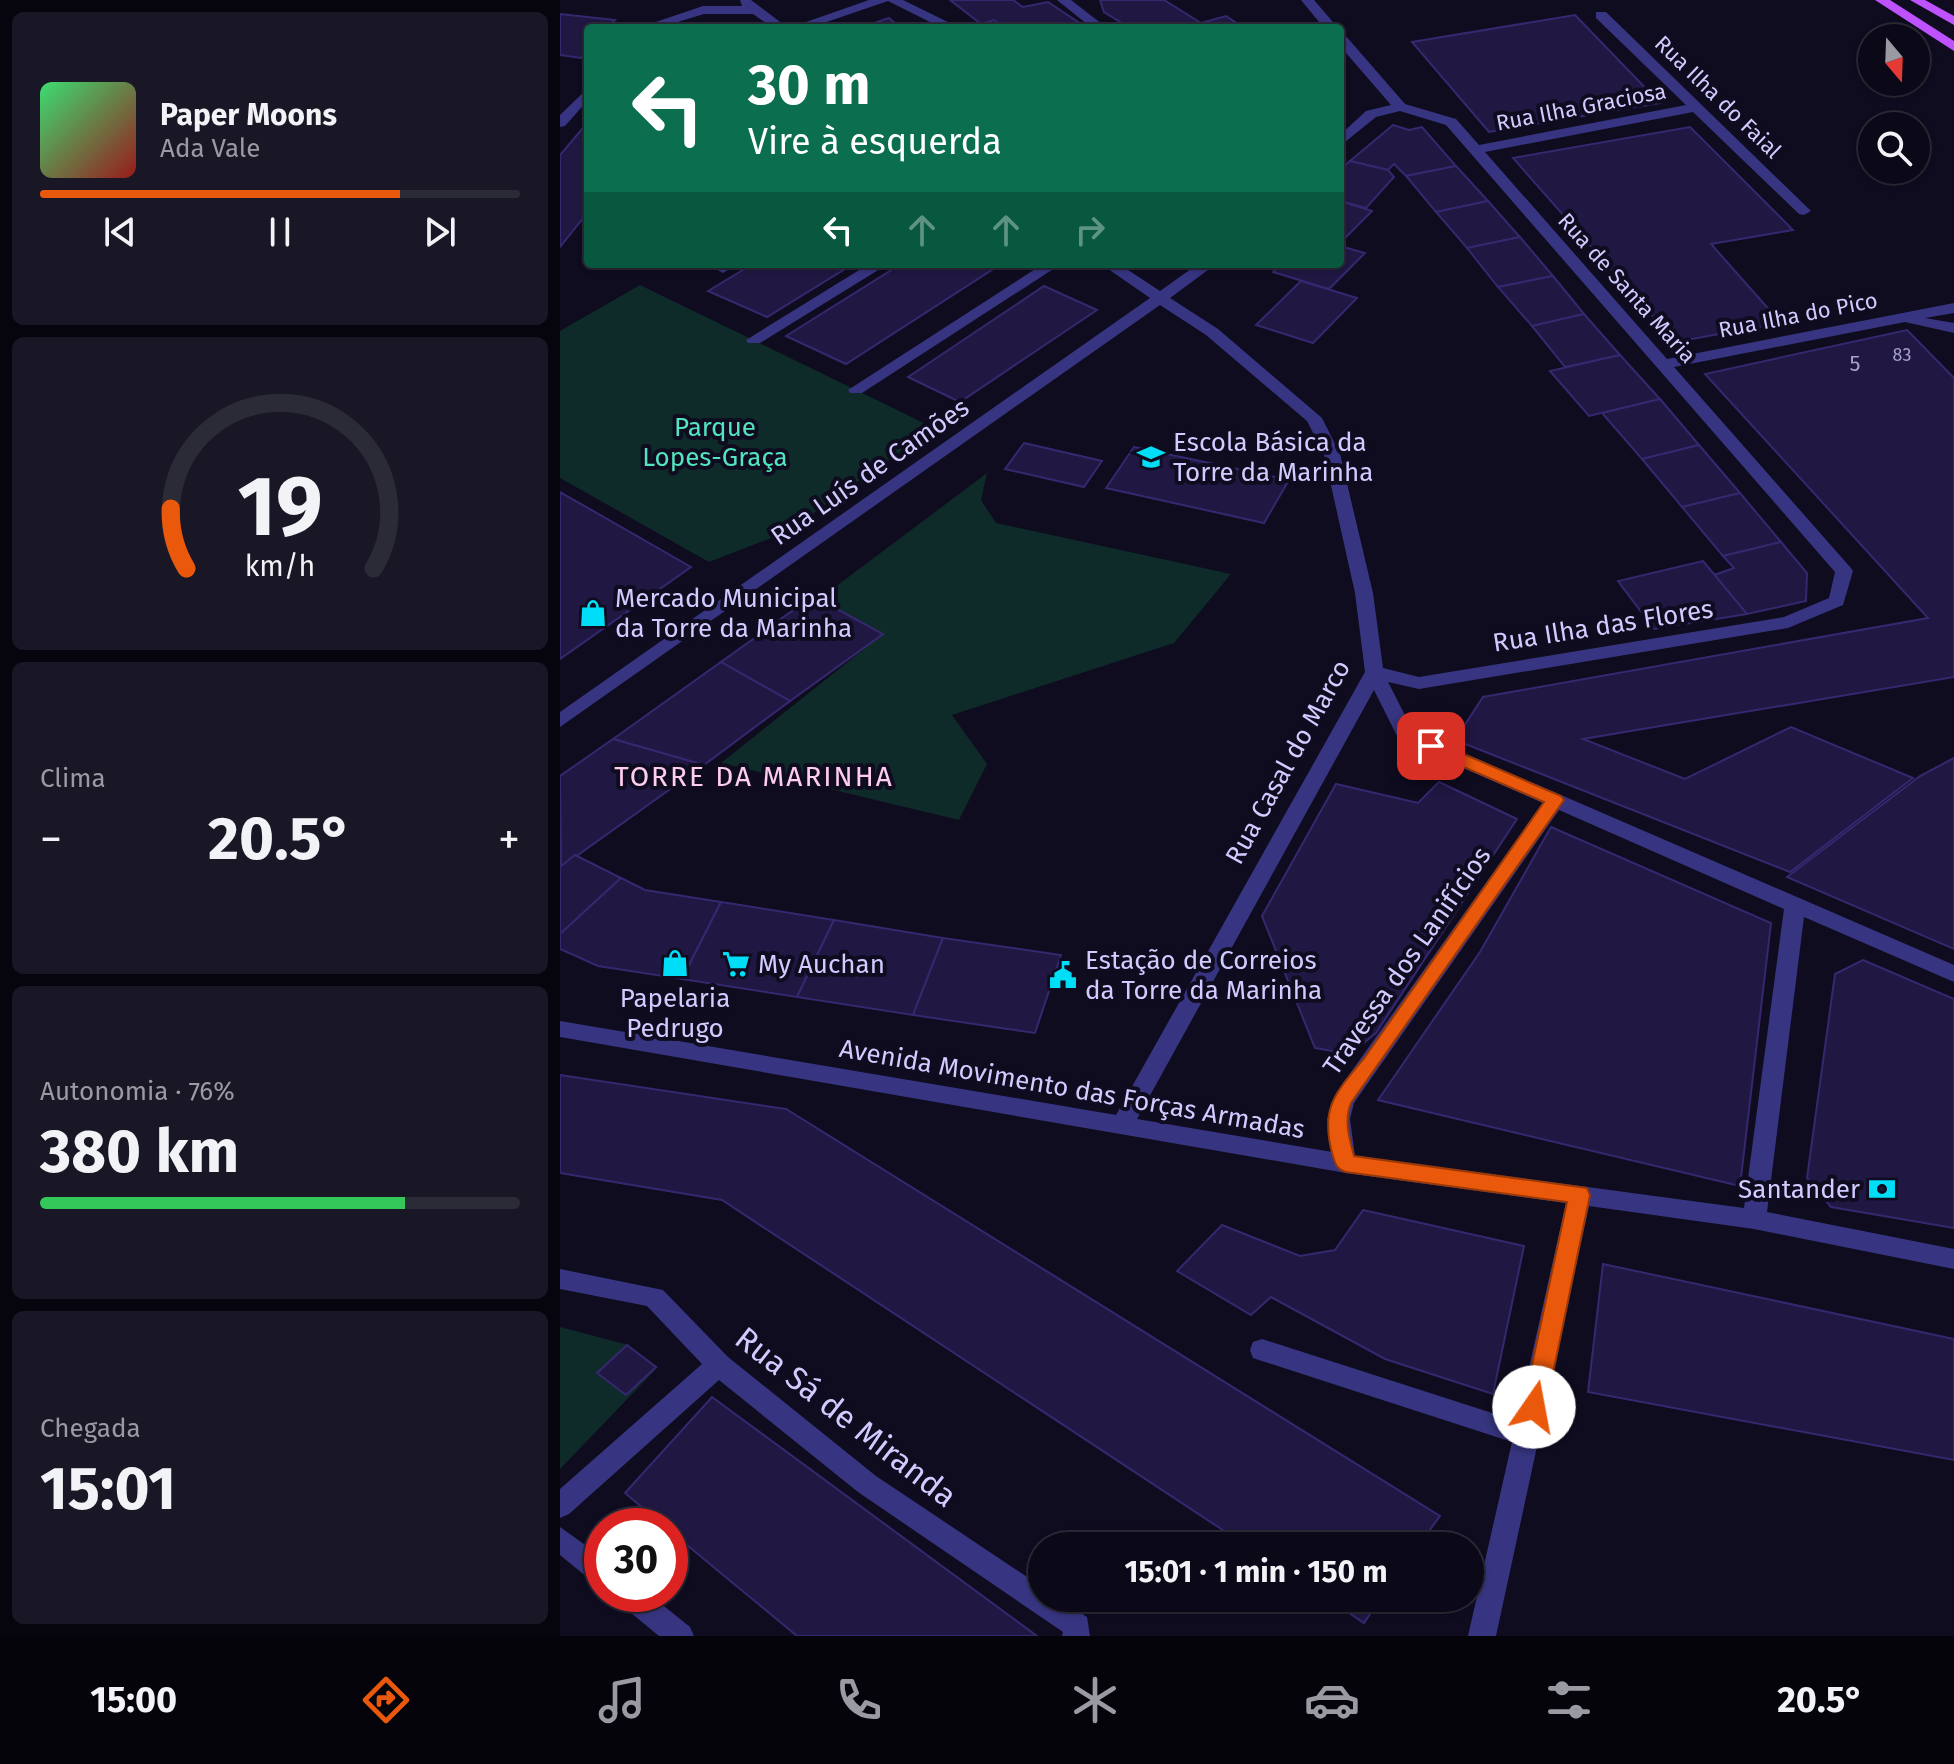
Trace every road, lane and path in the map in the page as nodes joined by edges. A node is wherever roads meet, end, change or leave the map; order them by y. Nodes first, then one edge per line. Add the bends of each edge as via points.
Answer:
1 (742, 0) edge
2 (882, 0) edge
3 (893, 0) edge
4 (1063, 0) edge
5 (1307, 0) edge
6 (1881, 0) edge
7 (1916, 0) edge
8 (664, 10) dead end
9 (756, 10) junction
10 (1601, 15) dead end
11 (1954, 21) edge
12 (652, 24) edge
13 (659, 24) edge
14 (775, 24) edge
15 (808, 24) edge
16 (944, 24) edge
17 (1095, 24) edge
18 (1328, 24) edge
19 (1344, 43) edge
20 (1954, 47) edge
21 (584, 96) edge
22 (1400, 107) junction
23 (1695, 107) junction
24 (560, 123) edge
25 (1344, 138) edge
26 (1476, 150) junction
27 (1804, 211) dead end
28 (873, 268) edge
29 (1047, 268) edge
30 (1115, 268) edge
31 (1203, 268) edge
32 (1161, 299) junction
33 (1954, 308) edge
34 (1892, 319) junction
35 (1954, 328) edge
36 (754, 340) dead end
37 (1665, 364) junction
38 (856, 390) dead end
39 (1837, 601) joint
40 (1374, 672) junction
41 (560, 721) edge
42 (1555, 800) junction
43 (1795, 907) junction
44 (1954, 974) edge
45 (560, 1029) edge
46 (1122, 1126) junction
47 (1346, 1164) junction
48 (1580, 1195) junction
49 (1754, 1219) junction
50 (1954, 1259) edge
51 (560, 1279) edge
52 (1262, 1350) dead end
53 (719, 1365) junction
54 (1528, 1436) junction
55 (560, 1506) edge
56 (560, 1539) edge
57 (584, 1558) edge
58 (650, 1612) edge
59 (680, 1636) edge
60 (1076, 1636) edge
61 (1482, 1636) edge

1 - 9 street
2 - 15 street
3 - 16 street
4 - 17 street
5 - 18 street
6 - 20 main road
7 - 11 main road
8 - 12 street
9 - 13 street via 703,10
9 - 14 street
10 - 23 street, Rua Ilha do Faial
19 - 22 street
21 - 24 street
22 - 25 street via 1371,114
22 - 26 street, Rua de Santa Maria via 1451,122
23 - 26 street, Rua Ilha Graciosa
23 - 27 street, Rua Ilha do Faial
26 - 37 street, Rua de Santa Maria
28 - 36 street
29 - 38 street
30 - 32 street, Rua Casal do Marco
31 - 32 street, Rua Luís de Camões
32 - 40 street, Rua Casal do Marco via 1212,332 1314,418 1332,454 1364,593
32 - 41 street, Rua Luís de Camões
33 - 34 street, Rua Ilha do Pico
34 - 35 street, Rua Ilha do Pico
34 - 37 street, Rua Ilha do Pico
37 - 39 street, Rua de Santa Maria via 1844,571
39 - 40 street, Rua Ilha das Flores via 1788,622 1419,683
40 - 42 street via 1406,735
40 - 46 street, Rua Casal do Marco
42 - 43 street
42 - 47 street, Travessa dos Lanifícios via 1343,1098 1337,1125
43 - 44 street
43 - 49 street
45 - 46 street, Avenida Movimento das Forças Armadas
46 - 47 street, Avenida Movimento das Forças Armadas
47 - 48 street, Avenida Movimento das Forças Armadas
48 - 49 street, Avenida Movimento das Forças Armadas
48 - 54 street
49 - 50 street, Avenida Movimento das Forças Armadas
51 - 53 street, Rua Sá de Miranda via 654,1297
52 - 54 street
53 - 55 street
53 - 60 street, Rua Sá de Miranda via 867,1484 1077,1626
54 - 61 street
56 - 57 street
58 - 59 street

